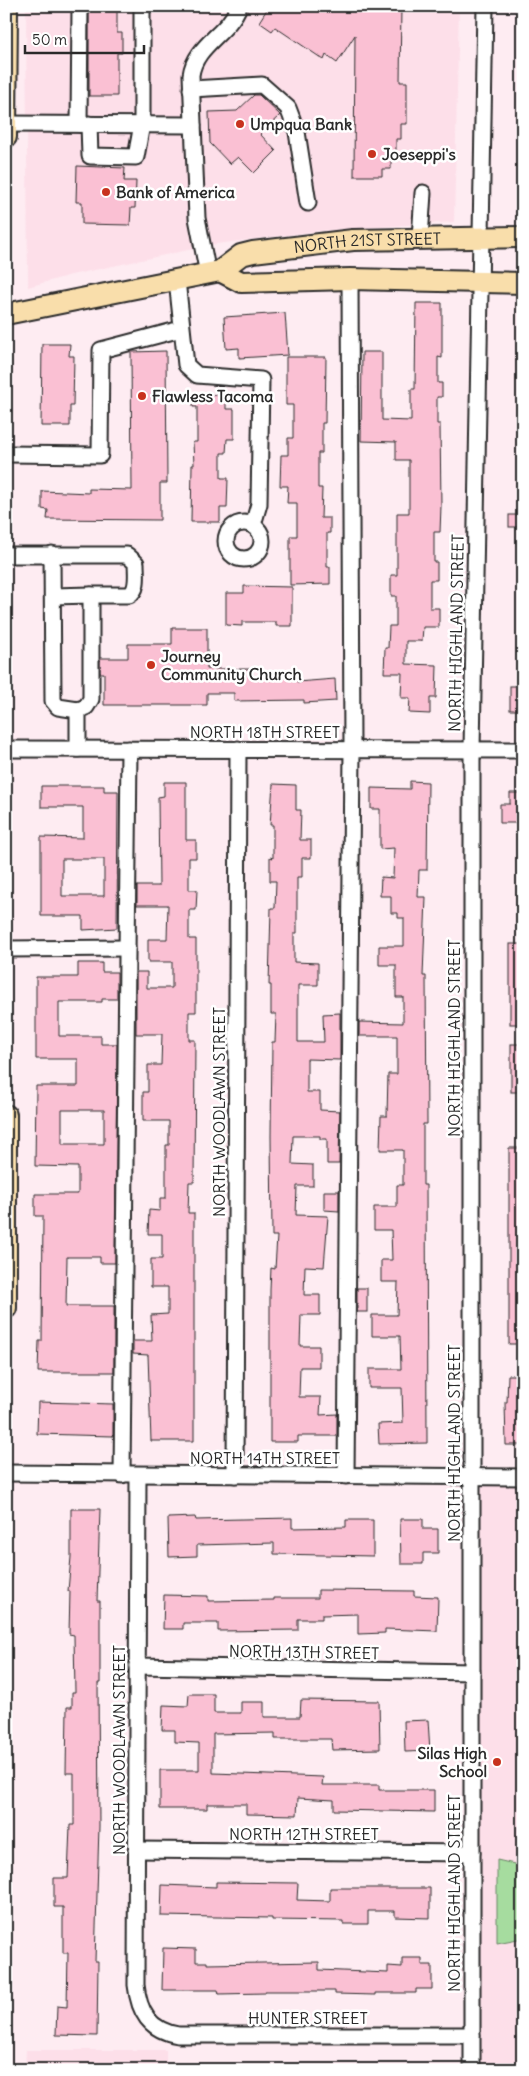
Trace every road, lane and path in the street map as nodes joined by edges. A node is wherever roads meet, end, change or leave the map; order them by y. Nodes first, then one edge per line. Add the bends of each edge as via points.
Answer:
1 (7, 6) edge
2 (80, 6) edge
3 (142, 6) edge
4 (238, 6) edge
5 (485, 6) edge
6 (191, 89) junction
7 (6, 124) edge
8 (84, 124) junction
9 (142, 124) junction
10 (193, 125) junction
11 (6, 137) edge
12 (423, 194) dead end
13 (308, 204) dead end
14 (479, 236) junction
15 (523, 237) edge
16 (420, 238) junction
17 (214, 273) junction
18 (350, 279) junction
19 (177, 280) junction
20 (479, 281) junction
21 (523, 282) edge
22 (6, 314) edge
23 (181, 329) junction
24 (6, 454) edge
25 (252, 525) dead end
26 (52, 554) junction
27 (6, 555) edge
28 (53, 596) junction
29 (91, 596) junction
30 (78, 710) junction
31 (6, 749) edge
32 (78, 749) junction
33 (129, 749) junction
34 (238, 749) junction
35 (352, 749) junction
36 (472, 750) junction
37 (523, 750) edge
38 (127, 948) junction
39 (6, 949) edge
40 (6, 1115) edge
41 (6, 1278) edge
42 (6, 1308) edge
43 (6, 1474) edge
44 (138, 1474) junction
45 (122, 1475) junction
46 (235, 1475) junction
47 (346, 1476) junction
48 (472, 1477) junction
49 (523, 1477) edge
50 (137, 1666) junction
51 (472, 1672) junction
52 (136, 1850) junction
53 (472, 1852) junction
54 (148, 2022) joint
55 (472, 2036) junction
56 (472, 2070) edge

1 - 7 main road
2 - 8 street
3 - 9 street
4 - 6 street via 232,20 195,57
5 - 14 street, NORTH HIGHLAND STREET
6 - 10 street
6 - 13 street via 262,85 288,108 297,132
7 - 8 street
7 - 11 main road
8 - 9 street
8 - 9 street via 90,156 136,156
9 - 10 street
10 - 17 street via 197,218
12 - 16 street
14 - 15 main road, NORTH 21ST STREET
14 - 16 main road, NORTH 21ST STREET
14 - 20 street, NORTH HIGHLAND STREET
16 - 17 main road, NORTH 21ST STREET via 353,240 253,252 241,255
17 - 18 main road, NORTH 21ST STREET via 241,282
17 - 19 main road, NORTH 21ST STREET
18 - 20 main road, NORTH 21ST STREET
18 - 35 street
19 - 22 main road, NORTH 21ST STREET
19 - 23 street
20 - 21 main road, NORTH 21ST STREET
20 - 36 street, NORTH HIGHLAND STREET
23 - 24 street via 101,350 100,455
23 - 25 street via 186,365 197,375 261,380 259,504
26 - 27 street
26 - 28 street
26 - 29 street via 132,557 136,563 133,593 129,596
28 - 29 street
28 - 30 street via 53,701 58,707
29 - 30 street via 91,699 86,707
30 - 32 street
31 - 32 street, NORTH 18TH STREET
32 - 33 street, NORTH 18TH STREET
33 - 34 street, NORTH 18TH STREET
33 - 38 street
34 - 35 street, NORTH 18TH STREET
34 - 46 street, NORTH WOODLAWN STREET
35 - 36 street, NORTH 18TH STREET
35 - 47 street
36 - 37 street, NORTH 18TH STREET
36 - 48 street, NORTH HIGHLAND STREET
38 - 39 street
38 - 45 street
40 - 41 main road
41 - 42 main road
43 - 45 street, NORTH 14TH STREET
44 - 45 street, NORTH 14TH STREET
44 - 46 street, NORTH 14TH STREET
44 - 50 street, NORTH WOODLAWN STREET
46 - 47 street, NORTH 14TH STREET
47 - 48 street, NORTH 14TH STREET
48 - 49 street, NORTH 14TH STREET
48 - 51 street, NORTH HIGHLAND STREET
50 - 51 street, NORTH 13TH STREET
50 - 52 street, NORTH WOODLAWN STREET
51 - 53 street, NORTH HIGHLAND STREET
52 - 53 street, NORTH 12TH STREET
52 - 54 street, NORTH WOODLAWN STREET via 136,1985 140,2008
53 - 55 street, NORTH HIGHLAND STREET
54 - 55 street, HUNTER STREET via 163,2032 178,2035
55 - 56 street, NORTH HIGHLAND STREET

